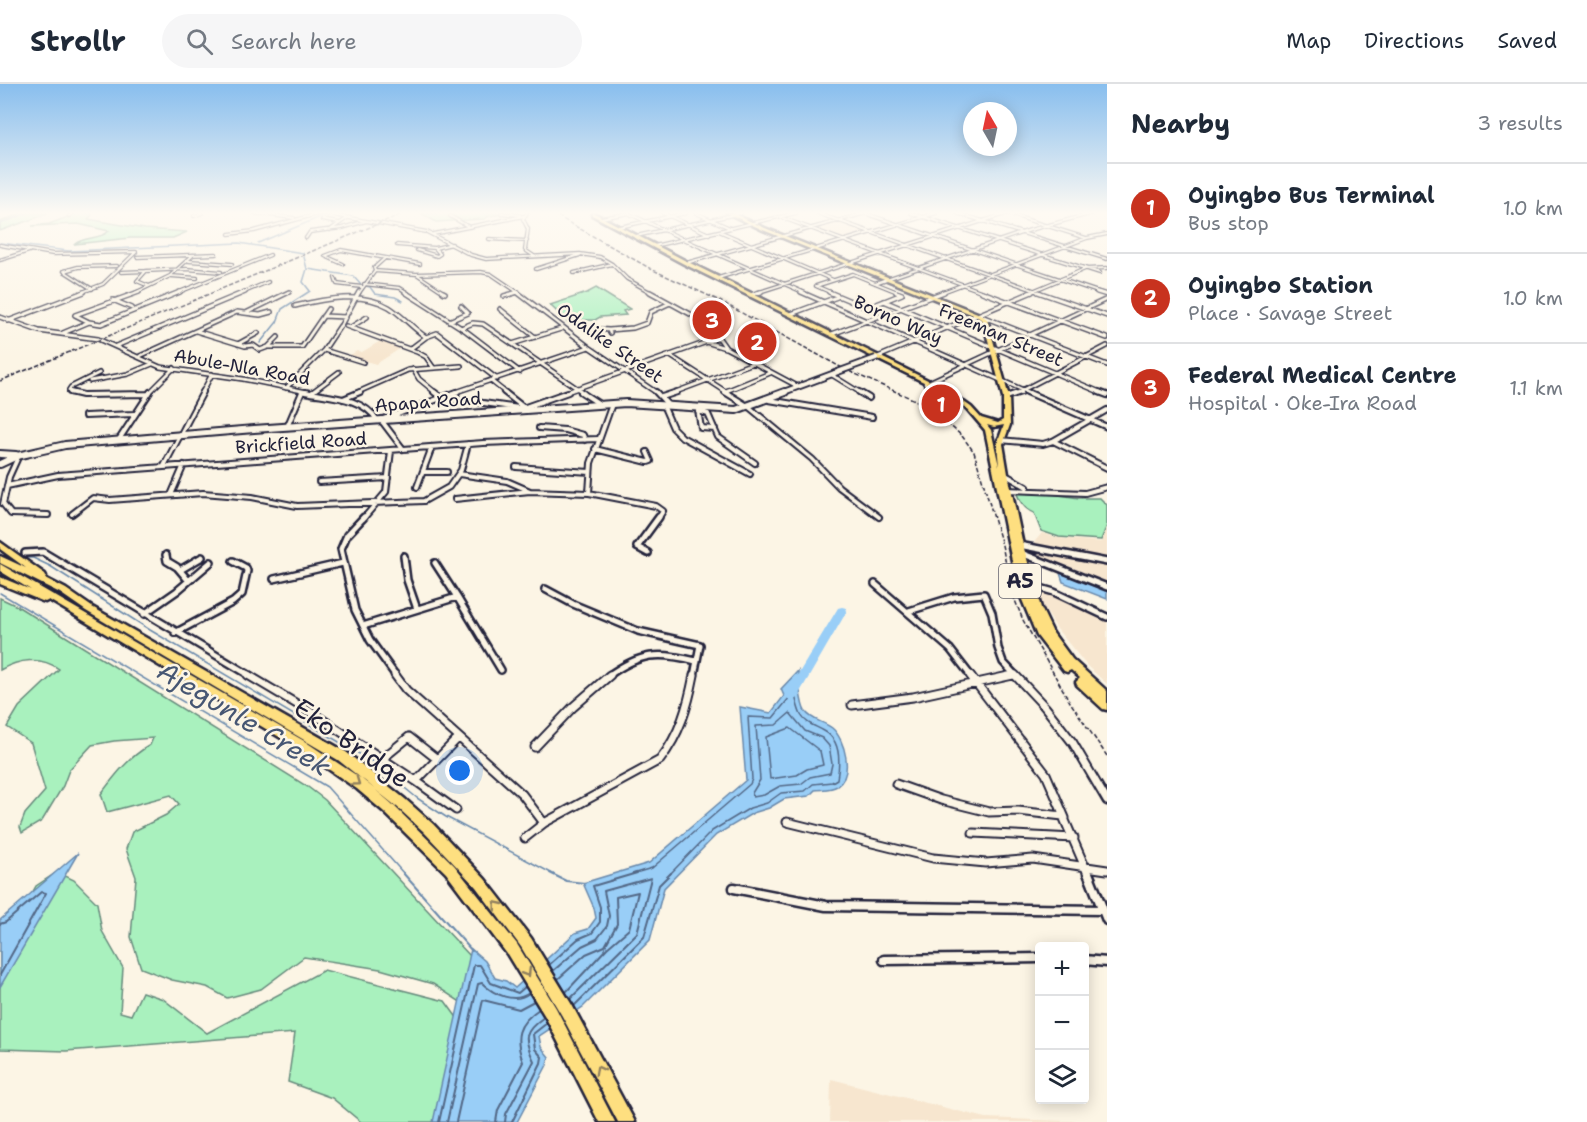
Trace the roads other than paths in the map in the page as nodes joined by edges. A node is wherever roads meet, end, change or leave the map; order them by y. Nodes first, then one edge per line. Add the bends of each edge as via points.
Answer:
1 (127, 261) edge
2 (189, 261) edge
3 (195, 261) edge
4 (254, 261) edge
5 (337, 261) edge
6 (380, 261) edge
7 (405, 261) edge
8 (565, 261) edge
9 (608, 261) edge
10 (683, 261) edge
11 (692, 261) edge
12 (736, 261) edge
13 (772, 261) edge
14 (791, 261) edge
15 (844, 261) edge
16 (857, 261) edge
17 (898, 261) edge
18 (939, 261) edge
19 (953, 261) edge
20 (1007, 261) edge
21 (1022, 261) edge
22 (1061, 261) edge
23 (686, 263) junction
24 (232, 264) dead end
25 (343, 264) dead end
26 (420, 264) dead end
27 (612, 264) junction
28 (850, 264) junction
29 (1015, 264) junction
30 (117, 266) dead end
31 (751, 268) junction
32 (1107, 268) edge
33 (180, 269) junction
34 (536, 269) dead end
35 (918, 269) junction
36 (1085, 269) junction
37 (146, 271) junction
38 (375, 271) junction
39 (121, 272) dead end
40 (221, 272) dead end
41 (574, 273) dead end
42 (1100, 273) dead end
43 (416, 274) junction
44 (819, 274) junction
45 (989, 274) junction
46 (171, 276) junction
47 (197, 278) dead end
48 (335, 278) dead end
49 (718, 278) junction
50 (888, 279) junction
51 (834, 280) junction
52 (1060, 280) junction
53 (268, 282) dead end
54 (875, 283) junction
55 (787, 285) junction
56 (961, 285) junction
57 (149, 286) junction
58 (363, 286) junction
59 (92, 289) junction
60 (1035, 290) junction
61 (289, 292) dead end
62 (518, 292) junction
63 (445, 293) dead end
64 (750, 295) junction
65 (504, 296) dead end
66 (837, 297) junction
67 (932, 297) junction
68 (1107, 297) edge
69 (356, 299) junction
70 (112, 300) junction
71 (884, 301) junction
72 (824, 302) junction
73 (1008, 302) junction
74 (671, 303) junction
75 (295, 306) dead end
76 (461, 306) dead end
77 (132, 308) dead end
78 (780, 308) junction
79 (901, 308) junction
80 (1086, 308) junction
81 (328, 309) dead end
82 (500, 309) dead end
83 (271, 312) dead end
84 (246, 313) junction
85 (791, 314) junction
86 (980, 315) junction
87 (323, 316) junction
88 (1107, 316) edge
89 (0, 317) edge
90 (367, 317) dead end
91 (8, 321) junction
92 (449, 321) junction
93 (867, 321) junction
94 (1059, 321) junction
95 (89, 322) junction
96 (345, 324) junction
97 (461, 328) junction
98 (948, 328) junction
99 (561, 329) dead end
100 (594, 329) dead end
101 (196, 331) junction
102 (258, 333) dead end
103 (436, 333) joint
104 (61, 334) junction
105 (829, 334) junction
106 (1030, 335) junction
107 (278, 337) dead end
108 (426, 337) junction
109 (535, 337) junction
110 (718, 338) junction
111 (1107, 338) edge
112 (706, 342) junction
113 (915, 342) junction
114 (238, 344) junction
115 (512, 345) junction
116 (116, 346) junction
117 (1107, 346) edge
118 (268, 347) junction
119 (589, 347) junction
120 (726, 348) junction
121 (410, 349) junction
122 (995, 349) junction
123 (324, 350) junction
124 (669, 355) junction
125 (140, 356) junction
126 (1088, 357) junction
127 (877, 358) junction
128 (363, 362) dead end
129 (753, 363) junction
130 (965, 363) junction
131 (152, 364) junction
132 (540, 364) junction
133 (1107, 365) edge
134 (461, 366) dead end
135 (433, 367) junction
136 (174, 368) junction
137 (413, 369) junction
138 (624, 370) junction
139 (339, 372) dead end
140 (520, 372) junction
141 (99, 373) dead end
142 (770, 373) junction
143 (1057, 373) junction
144 (834, 374) junction
145 (212, 375) junction
146 (497, 379) junction
147 (710, 380) junction
148 (1002, 380) junction
149 (90, 381) dead end
150 (490, 381) junction
151 (928, 382) junction
152 (800, 387) junction
153 (286, 388) junction
154 (576, 389) junction
155 (726, 391) junction
156 (1023, 391) junction
157 (302, 392) junction
158 (311, 393) junction
159 (148, 394) junction
160 (1107, 395) edge
161 (441, 397) junction
162 (662, 397) junction
163 (1006, 397) junction
164 (869, 398) dead end
165 (343, 399) junction
166 (769, 400) junction
167 (612, 404) junction
168 (601, 405) junction
169 (666, 405) junction
170 (749, 407) junction
171 (521, 408) junction
172 (698, 410) junction
173 (1107, 410) edge
174 (512, 412) junction
175 (134, 414) junction
176 (85, 416) dead end
177 (872, 417) dead end
178 (979, 419) junction
179 (1091, 419) junction
180 (379, 420) junction
181 (1007, 420) junction
182 (287, 427) junction
183 (1107, 427) edge
184 (539, 428) dead end
185 (715, 429) junction
186 (988, 430) junction
187 (179, 436) junction
188 (1001, 437) junction
189 (585, 440) junction
190 (598, 440) junction
191 (118, 441) junction
192 (1053, 441) junction
193 (468, 444) junction
194 (432, 447) junction
195 (403, 449) junction
196 (595, 449) junction
197 (391, 451) junction
198 (647, 452) dead end
199 (0, 454) edge
200 (18, 455) junction
201 (755, 463) dead end
202 (0, 464) edge
203 (184, 465) junction
204 (164, 466) junction
205 (516, 467) dead end
206 (1107, 468) edge
207 (423, 472) junction
208 (447, 472) dead end
209 (590, 472) junction
210 (459, 474) junction
211 (750, 474) dead end
212 (1004, 474) junction
213 (388, 478) junction
214 (319, 482) dead end
215 (7, 486) junction
216 (417, 487) dead end
217 (1107, 487) edge
218 (1029, 488) junction
219 (528, 489) junction
220 (1007, 490) junction
221 (589, 493) junction
222 (171, 495) junction
223 (455, 499) dead end
224 (383, 503) junction
225 (72, 514) dead end
226 (48, 515) dead end
227 (879, 517) dead end
228 (0, 545) edge
229 (1020, 549) junction
230 (25, 553) dead end
231 (648, 553) dead end
232 (166, 555) dead end
233 (404, 556) dead end
234 (202, 557) dead end
235 (0, 559) edge
236 (233, 561) dead end
237 (211, 562) dead end
238 (1107, 562) edge
239 (343, 563) junction
240 (435, 563) dead end
241 (0, 567) edge
242 (180, 570) junction
243 (274, 579) dead end
244 (0, 580) edge
245 (188, 580) junction
246 (875, 584) dead end
247 (1030, 585) junction
248 (1107, 587) edge
249 (545, 589) dead end
250 (63, 591) junction
251 (457, 597) junction
252 (63, 605) junction
253 (417, 609) junction
254 (909, 611) junction
255 (144, 614) junction
256 (1107, 617) edge
257 (363, 626) junction
258 (175, 633) junction
259 (696, 661) junction
260 (501, 670) dead end
261 (1013, 675) junction
262 (975, 681) junction
263 (1107, 697) edge
264 (852, 705) dead end
265 (1107, 706) edge
266 (458, 738) junction
267 (535, 747) dead end
268 (382, 759) junction
269 (437, 759) junction
270 (416, 781) junction
271 (896, 784) dead end
272 (1107, 801) edge
273 (456, 810) dead end
274 (1065, 818) junction
275 (787, 822) dead end
276 (544, 823) junction
277 (973, 833) dead end
278 (525, 838) dead end
279 (1074, 838) junction
280 (1084, 865) junction
281 (1107, 870) edge
282 (734, 888) dead end
283 (1103, 910) junction
284 (1107, 920) edge
285 (1035, 958) edge
286 (884, 960) dead end
287 (1089, 960) edge
288 (1107, 962) edge
289 (607, 1122) edge
290 (627, 1122) edge

1 - 59 street via 106,282
2 - 33 street
3 - 24 street
4 - 95 street via 101,324
5 - 25 street
6 - 38 street
7 - 26 street
8 - 34 street
9 - 27 street
10 - 23 highway, A5
11 - 23 street
12 - 31 street, Borno Way
13 - 31 street
14 - 44 street
15 - 28 highway
16 - 28 street
17 - 35 street
18 - 35 street
19 - 45 street
20 - 29 street
21 - 29 street
22 - 36 street
23 - 49 highway, A5
27 - 41 street
27 - 74 street via 627,279
28 - 44 street
28 - 50 highway
29 - 45 street
29 - 52 street
30 - 59 street via 81,266 64,271
31 - 49 street
31 - 55 street, Borno Way
32 - 36 street
33 - 37 street
33 - 40 street
33 - 46 street
35 - 50 street
35 - 56 street
36 - 42 street
36 - 52 street
37 - 39 street
37 - 57 street via 137,281
38 - 43 street, Odalike Street
38 - 58 street
43 - 62 street, Odalike Street via 481,272
43 - 63 street
44 - 51 street
44 - 55 street
45 - 56 street
45 - 60 street
46 - 47 street
46 - 57 street
48 - 58 street via 339,285
49 - 64 highway, A5
50 - 54 street
50 - 67 highway
51 - 54 street via 853,274
51 - 66 street via 816,286
52 - 60 street
52 - 68 street
53 - 116 street
54 - 71 street via 902,294
55 - 64 street
55 - 72 street, Borno Way
56 - 67 street
56 - 73 street
57 - 70 street
58 - 69 street
58 - 92 street via 400,288
59 - 91 street
60 - 73 street
60 - 80 street
61 - 84 street
62 - 65 street
62 - 119 street, Odalike Street
64 - 78 highway, A5
66 - 71 street via 867,308
66 - 72 street
67 - 79 street
67 - 86 highway
68 - 80 street
69 - 75 street
69 - 96 street
69 - 108 street via 388,306
70 - 77 street
70 - 95 street via 74,316
71 - 79 street, Freeman Street
72 - 85 street
72 - 93 street, Borno Way
73 - 86 street
73 - 94 street
74 - 100 street via 651,312 642,326 610,332
74 - 110 street via 703,321
76 - 92 street via 468,313
78 - 85 highway, A5
78 - 105 street
79 - 93 street
79 - 98 street, Freeman Street
80 - 88 street
80 - 94 street
81 - 87 street
82 - 109 street
83 - 84 street
84 - 101 street via 237,312
85 - 105 highway, A5
86 - 98 street
86 - 106 street
86 - 122 highway via 987,322
87 - 96 street
87 - 118 street via 302,347
89 - 91 street, Abule-Nla Road
90 - 96 street
91 - 104 street, Abule-Nla Road
92 - 97 street
93 - 105 street
93 - 113 street, Borno Way
94 - 106 street
94 - 111 street
95 - 104 street
96 - 121 street
96 - 123 street
97 - 115 street via 479,322
97 - 140 street
98 - 113 street
98 - 122 street, Freeman Street
99 - 109 street
101 - 114 street
101 - 125 street
102 - 114 street
103 - 108 street
103 - 146 street
104 - 116 street, Abule-Nla Road
105 - 127 highway, A5
106 - 122 street
106 - 126 street
107 - 118 street
108 - 121 street
109 - 115 street
110 - 112 street
110 - 120 street
112 - 120 street
112 - 124 street
113 - 127 street
113 - 130 street, Borno Way
114 - 118 street via 260,350
115 - 132 street
116 - 125 street, Abule-Nla Road
117 - 126 street
119 - 132 street
119 - 138 street, Odalike Street
120 - 129 street
121 - 135 street via 426,357
122 - 130 street
122 - 143 street, Freeman Street
122 - 148 highway
123 - 128 street
123 - 153 street
124 - 138 street
124 - 147 street
125 - 131 street, Abule-Nla Road
126 - 133 street
126 - 143 street
127 - 144 street, Apapa Road, bridge
127 - 151 highway, A5
127 - 178 street via 946,394
129 - 142 street
129 - 147 street
130 - 148 street, Borno Way
130 - 151 street
131 - 136 street, Abule-Nla Road
131 - 149 street via 128,374
132 - 140 street
132 - 154 street
134 - 135 street
135 - 137 street
136 - 145 street, Abule-Nla Road
136 - 159 street
137 - 161 street
137 - 165 street
138 - 154 street
138 - 162 street, Odalike Street
139 - 158 street
140 - 146 street
141 - 159 street via 69,390 83,395
142 - 152 street
142 - 155 street
143 - 156 street
143 - 160 street, Freeman Street
144 - 152 street, Apapa Road
144 - 164 street
145 - 153 street, Abule-Nla Road
145 - 187 street
146 - 150 street
147 - 155 street
147 - 162 street
148 - 156 street, Borno Way
148 - 163 highway
150 - 161 street
150 - 171 street
151 - 178 highway, A5 via 962,402
152 - 166 street, Apapa Road
153 - 157 street, Abule-Nla Road
154 - 168 street
154 - 171 street
155 - 170 street
156 - 163 street
156 - 179 street, Borno Way
157 - 158 street, Abule-Nla Road
157 - 182 street
158 - 165 street, Abule-Nla Road
159 - 175 street
161 - 171 street
161 - 180 street
162 - 169 street, Odalike Street
163 - 181 highway
165 - 180 street, Abule-Nla Road via 367,407
166 - 170 street, Apapa Road
166 - 177 street
167 - 168 street, Apapa Road
167 - 169 street, Apapa Road
167 - 190 street
168 - 174 street, Apapa Road
169 - 172 street, Apapa Road
169 - 211 street via 677,432
170 - 172 street, Apapa Road
170 - 227 street
171 - 174 street
172 - 185 street via 708,414
172 - 185 street via 701,428
173 - 179 street
174 - 180 street, Apapa Road
175 - 176 street
175 - 191 street
178 - 181 highway via 996,425
178 - 186 highway, A5
179 - 183 street, Borno Way
179 - 192 street
180 - 182 street, Apapa Road
180 - 195 street, Abule-Nla Road
181 - 188 highway
182 - 187 street, Apapa Road
184 - 189 street via 574,432
185 - 201 street via 718,437
186 - 188 highway via 997,428
186 - 265 highway, A5 via 1022,590 1032,617 1058,658
187 - 191 street, Apapa Road
187 - 204 street
188 - 192 street via 1037,444
188 - 212 highway, A5
189 - 190 street, Brickfield Road
189 - 193 street, Brickfield Road
190 - 196 street
191 - 200 street, Apapa Road via 65,445
192 - 206 street
193 - 194 street, Brickfield Road
193 - 210 street
194 - 195 street, Brickfield Road
194 - 207 street
195 - 197 street, Brickfield Road
196 - 198 street via 648,462 651,461
196 - 209 street
197 - 203 street, Brickfield Road
197 - 213 street
199 - 200 street, Apapa Road
200 - 202 street, Apapa Road
200 - 215 street
203 - 204 street, Brickfield Road
203 - 222 street
204 - 215 street, Brickfield Road via 58,476
205 - 209 street
207 - 208 street
207 - 216 street
209 - 221 street
210 - 219 street
210 - 224 street via 449,487 426,501
212 - 218 street
212 - 220 highway, A5
213 - 214 street
213 - 224 street
215 - 226 street via 3,504 11,514
217 - 218 street via 1084,494
218 - 220 street
219 - 221 street
219 - 223 street
220 - 229 highway, A5
221 - 231 street via 663,510 637,547
222 - 224 street via 218,493 307,506
222 - 225 street via 110,500 92,497
224 - 239 street via 343,541
228 - 250 highway
229 - 238 street
229 - 247 highway, A5
229 - 248 street
230 - 255 street via 42,552
232 - 242 street via 167,561
233 - 253 street
234 - 242 street
235 - 250 highway, Eko Bridge
236 - 258 street via 247,571 242,594
237 - 245 street
239 - 243 street
239 - 257 street
240 - 251 street
241 - 252 highway, Eko Bridge
242 - 245 street
244 - 252 highway
245 - 255 street
246 - 254 street
247 - 256 street
247 - 263 highway, A5 via 1041,621 1059,649
249 - 259 street via 649,635 700,645
290 -> 250 highway, Eko Bridge via 551,982 510,921 411,811 342,756
251 - 253 street
251 - 260 street
252 -> 289 highway, Eko Bridge via 309,750 361,785 416,834 450,870 512,949 551,1013
253 - 257 street
254 - 261 street via 934,600 984,594 998,648
254 - 262 street via 950,649
255 - 258 street
257 - 266 street via 406,690
258 - 268 street
259 - 267 street via 649,655 629,663 583,696
259 - 276 street via 687,711 660,760
261 - 262 street
261 - 272 street via 1073,743
262 - 264 street via 928,695
262 - 274 street via 1046,774
266 - 269 street
266 - 276 street via 522,794
268 - 269 street via 409,737
268 - 270 street
269 - 270 street
270 - 273 street
271 - 274 street via 976,809 1038,812
274 - 279 street
275 - 280 street via 933,858 986,862 1033,859
276 - 278 street
277 - 279 street
279 - 280 street
280 - 281 street
280 - 283 street
282 - 283 street via 826,906
283 - 284 street
285 - 286 street
287 - 288 street

